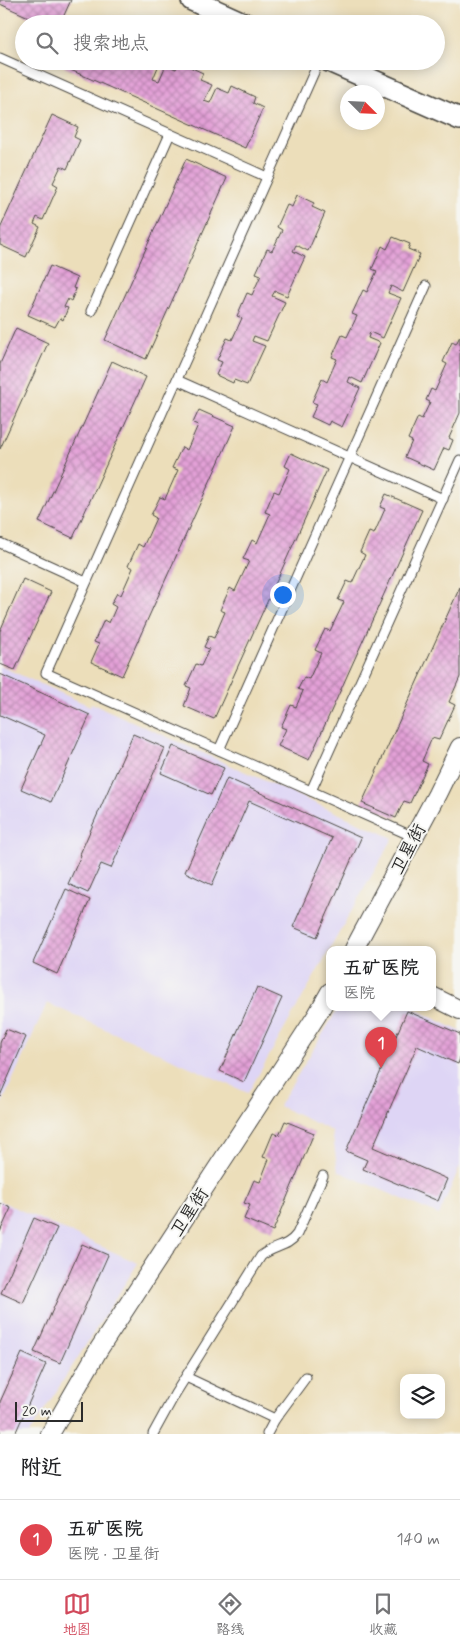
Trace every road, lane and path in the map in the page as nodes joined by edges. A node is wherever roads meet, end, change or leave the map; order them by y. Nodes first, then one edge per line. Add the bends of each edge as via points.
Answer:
1 (192, 0) edge
2 (225, 15) edge
3 (0, 58) edge
4 (15, 65) edge
5 (27, 70) edge
6 (315, 70) edge
7 (349, 70) edge
8 (460, 120) edge
9 (170, 134) junction
10 (267, 177) junction
11 (426, 286) dead end
12 (91, 311) dead end
13 (177, 380) junction
14 (349, 457) junction
15 (460, 460) edge
16 (442, 499) junction
17 (0, 543) edge
18 (86, 582) junction
19 (460, 747) edge
20 (219, 750) junction
21 (311, 791) junction
22 (414, 837) junction
23 (356, 946) edge
24 (436, 998) edge
25 (326, 999) edge
26 (460, 1010) edge
27 (323, 1176) dead end
28 (186, 1377) junction
29 (306, 1377) dead end
30 (275, 1419) junction
31 (50, 1434) edge
32 (153, 1434) edge
33 (267, 1434) edge

1 - 2 street
3 - 4 lane
5 - 9 lane
6 - 10 lane
7 - 8 street
9 - 10 lane
9 - 12 lane
10 - 13 lane
11 - 14 lane
13 - 14 lane
13 - 18 lane
14 - 16 lane
14 - 20 lane
15 - 16 lane
16 - 21 lane
17 - 18 lane
18 - 20 lane via 46,673
19 - 22 street, 卫星街
20 - 21 lane
21 - 22 lane
22 - 23 street, 卫星街
24 - 26 street
25 - 31 street, 卫星街 via 99,1349
27 - 28 lane via 297,1234 291,1242 270,1249 261,1256
28 - 30 lane
28 - 32 lane
29 - 30 lane
30 - 33 lane

